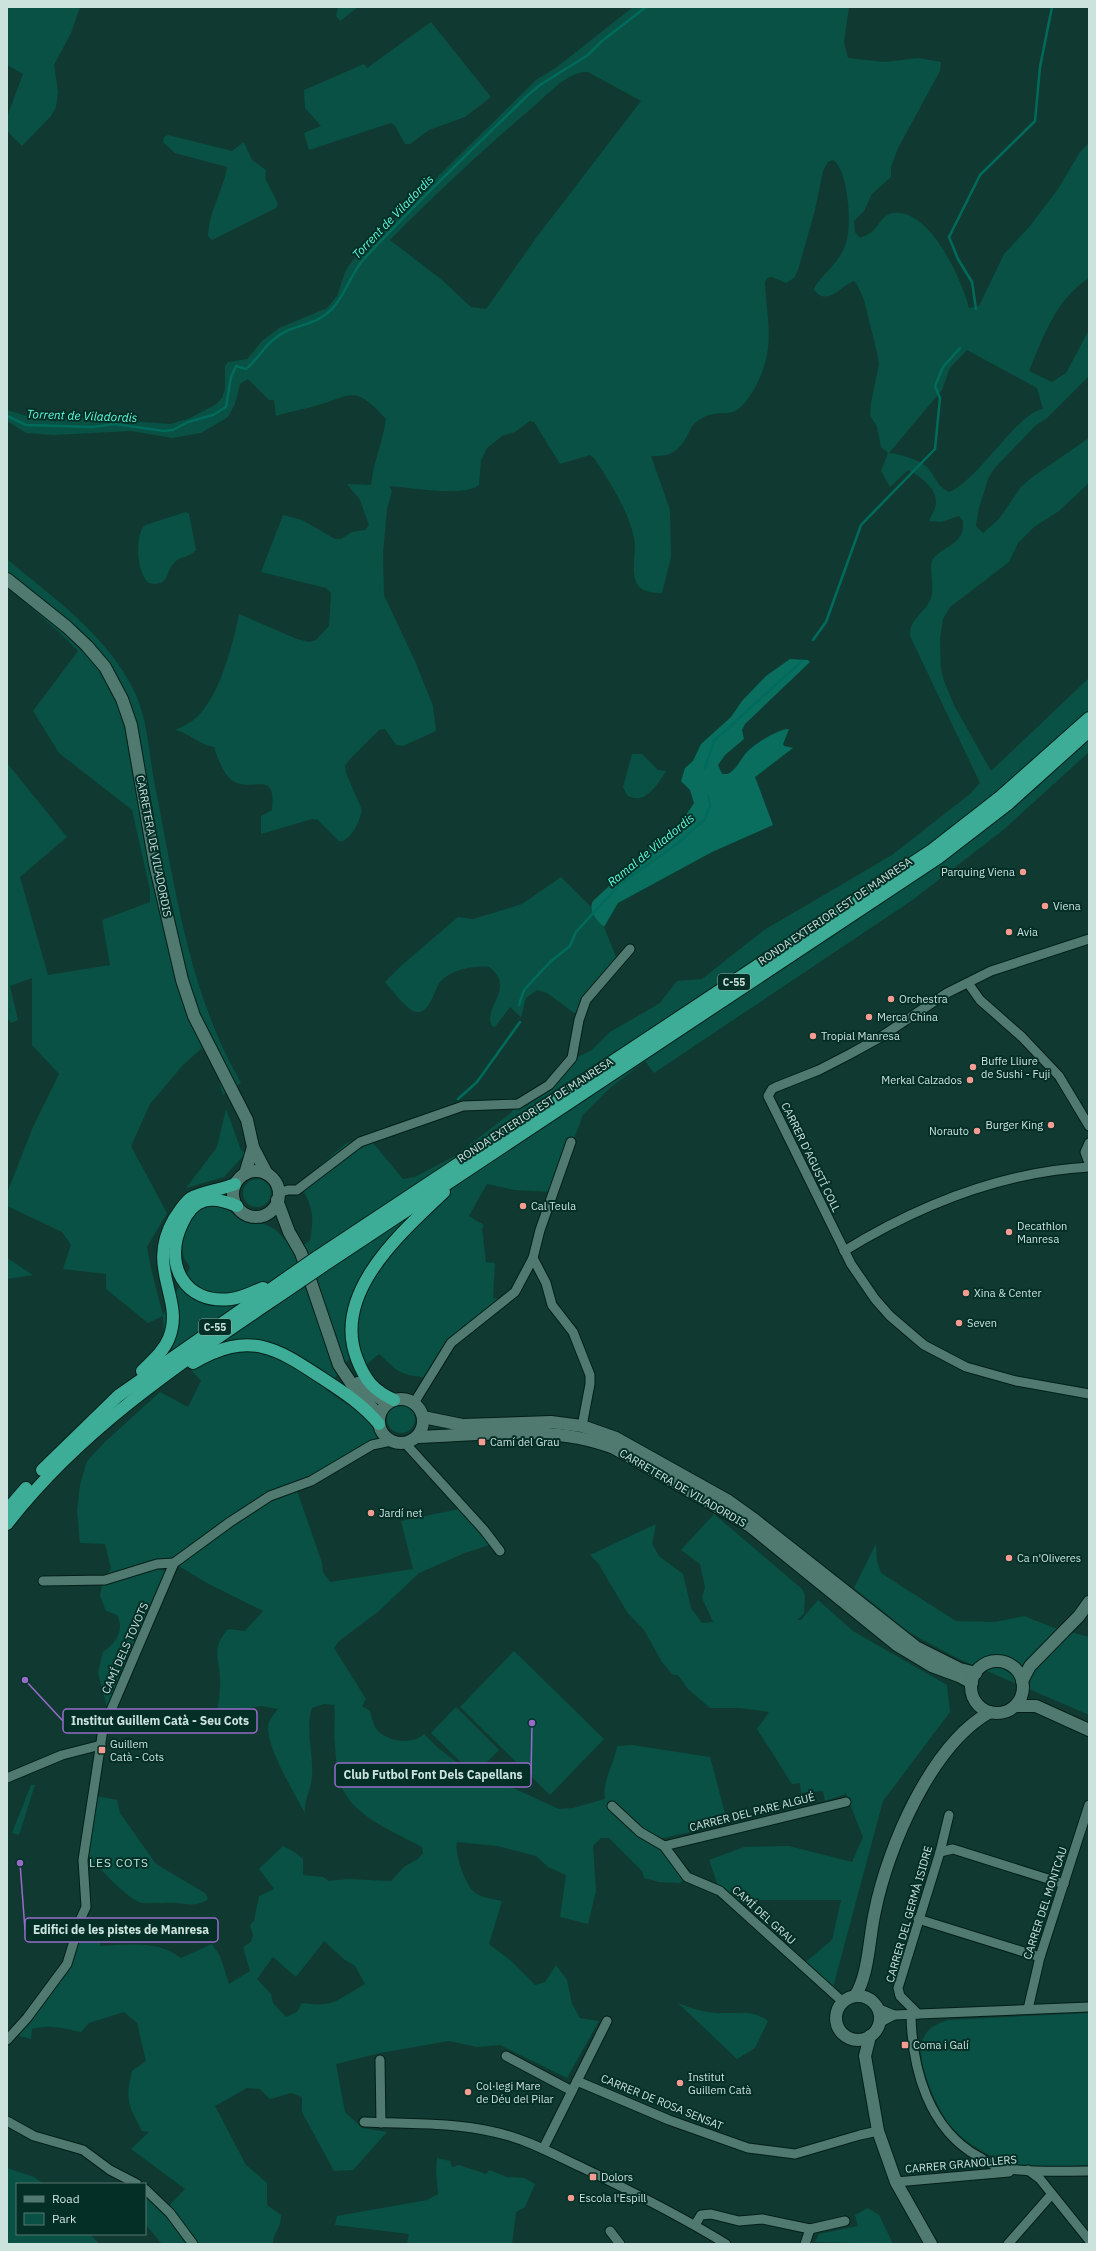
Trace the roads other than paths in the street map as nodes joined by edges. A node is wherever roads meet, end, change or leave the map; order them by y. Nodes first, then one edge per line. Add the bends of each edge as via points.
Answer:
1 (7, 578) edge
2 (1089, 718) edge
3 (1089, 731) edge
4 (1089, 939) edge
5 (630, 949) dead end
6 (968, 983) junction
7 (1089, 1126) edge
8 (571, 1142) dead end
9 (1089, 1143) edge
10 (253, 1147) junction
11 (1089, 1163) edge
12 (1089, 1167) edge
13 (469, 1169) junction
14 (245, 1174) junction
15 (267, 1174) junction
16 (235, 1184) junction
17 (278, 1196) junction
18 (237, 1206) junction
19 (262, 1215) junction
20 (289, 1232) junction
21 (844, 1251) junction
22 (532, 1258) junction
23 (320, 1262) junction
24 (295, 1279) junction
25 (337, 1358) junction
26 (153, 1383) junction
27 (1089, 1394) edge
28 (118, 1396) junction
29 (391, 1401) junction
30 (414, 1403) junction
31 (423, 1417) junction
32 (379, 1420) junction
33 (582, 1426) junction
34 (417, 1436) junction
35 (391, 1441) junction
36 (405, 1443) junction
37 (7, 1510) edge
38 (7, 1524) edge
39 (500, 1551) dead end
40 (174, 1564) junction
41 (43, 1581) dead end
42 (1089, 1602) edge
43 (1030, 1666) junction
44 (1014, 1668) junction
45 (974, 1678) junction
46 (1023, 1685) junction
47 (976, 1702) junction
48 (1016, 1706) junction
49 (1036, 1706) junction
50 (990, 1712) junction
51 (971, 1724) junction
52 (1089, 1730) edge
53 (101, 1745) junction
54 (7, 1778) edge
55 (846, 1802) dead end
56 (1089, 1805) edge
57 (612, 1806) dead end
58 (949, 1814) dead end
59 (664, 1846) junction
60 (940, 1852) junction
61 (1064, 1884) junction
62 (918, 1918) junction
63 (1040, 1957) junction
64 (863, 1981) junction
65 (855, 1996) junction
66 (868, 1998) junction
67 (843, 2002) junction
68 (1089, 2007) edge
69 (877, 2008) junction
70 (1028, 2009) junction
71 (914, 2014) junction
72 (894, 2015) junction
73 (607, 2021) dead end
74 (879, 2023) junction
75 (870, 2036) junction
76 (854, 2039) junction
77 (7, 2040) edge
78 (506, 2056) dead end
79 (865, 2056) junction
80 (380, 2060) dead end
81 (578, 2081) junction
82 (572, 2091) junction
83 (7, 2121) edge
84 (364, 2122) dead end
85 (381, 2123) junction
86 (878, 2132) junction
87 (543, 2149) junction
88 (1028, 2170) junction
89 (1089, 2171) edge
90 (896, 2182) junction
91 (135, 2183) edge
92 (146, 2190) edge
93 (1051, 2195) junction
94 (845, 2221) dead end
95 (695, 2225) junction
96 (810, 2229) junction
97 (610, 2231) dead end
98 (1089, 2240) edge
99 (193, 2244) edge
100 (620, 2244) edge
101 (726, 2244) edge
102 (805, 2244) edge
103 (931, 2244) edge
104 (1008, 2244) edge

1 - 10 street, CARRETERA DE VILADORDIS via 87,646 105,667 122,700 133,732 156,864 182,980 194,1016 247,1120
2 - 23 highway, RONDA EXTERIOR EST DE MANRESA / C-55 via 1000,797 932,850
3 - 13 highway, RONDA EXTERIOR EST DE MANRESA / C-55 via 1008,804 938,858
4 - 6 street, CARRER D'AGUSTÍ COLL via 998,968
5 - 17 street via 586,1000 579,1020 572,1058 549,1085 518,1104 463,1106 360,1142 297,1190 288,1190
6 - 7 street via 980,1000 1059,1076
6 - 21 street, CARRER D'AGUSTÍ COLL via 947,993 879,1038 769,1092 770,1101
8 - 22 street
9 - 11 street via 1085,1152
10 - 14 street, CARRETERA DE VILADORDIS
10 - 15 street, CARRETERA DE VILADORDIS
12 - 21 street via 1037,1172 947,1198 895,1221
13 - 23 highway, RONDA EXTERIOR EST DE MANRESA / C-55
13 - 29 highway via 388,1248 370,1272 357,1298 351,1328 354,1351 371,1386
14 - 15 street via 256,1171
14 - 16 street
15 - 17 street via 275,1181
16 - 18 street via 233,1195
16 - 28 highway via 192,1198 171,1224 162,1256 163,1272 172,1306 169,1338 162,1351
17 - 19 street via 272,1210
17 - 20 street
18 - 19 street via 248,1215
18 - 24 highway via 211,1199 198,1203 188,1211 179,1228 173,1249 174,1263 180,1276 203,1296 224,1300
19 - 20 street
20 - 25 street via 301,1253
21 - 27 street via 860,1280 890,1316 924,1345 981,1373
22 - 30 street via 515,1292 451,1343
22 - 33 street via 546,1283 552,1305 573,1332 590,1375
23 - 24 highway, RONDA EXTERIOR EST DE MANRESA / C-55, bridge
24 - 26 highway, RONDA EXTERIOR EST DE MANRESA / C-55
24 - 28 highway, RONDA EXTERIOR EST DE MANRESA / C-55
25 - 29 street via 363,1388
25 - 32 street via 347,1378
26 - 32 highway via 225,1348 245,1345 267,1346 283,1353 360,1404
26 - 38 highway, RONDA EXTERIOR EST DE MANRESA / C-55 via 68,1455
28 - 37 highway, RONDA EXTERIOR EST DE MANRESA / C-55 via 62,1448
29 - 30 street via 404,1399
29 - 32 street
30 - 31 street
31 - 33 street, CARRETERA DE VILADORDIS via 462,1425 551,1422
31 - 34 street via 422,1428
32 - 35 street via 383,1434
33 - 45 street, CARRETERA DE VILADORDIS via 616,1438 727,1500 916,1647
34 - 36 street
34 - 45 street, CARRETERA DE VILADORDIS via 551,1434 592,1440 614,1448 750,1526 898,1645 932,1666 959,1676
35 - 36 street
35 - 40 street, CAMÍ DELS TOVOTS via 372,1445 311,1481 270,1496
36 - 39 street
40 - 41 street via 157,1564 105,1580
40 - 53 street, CAMÍ DELS TOVOTS via 103,1729
42 - 43 street
43 - 44 street
43 - 46 street
44 - 45 street via 1006,1663 986,1664
44 - 46 street
45 - 47 street via 972,1693
46 - 48 street via 1021,1698
46 - 49 street
47 - 50 street
47 - 51 street
48 - 49 street
48 - 50 street via 1004,1712
49 - 52 street
50 - 51 street
51 - 64 street via 943,1756 922,1789 892,1850 876,1905
53 - 54 street via 62,1755
53 - 77 street, CAMÍ DELS TOVOTS via 83,1860 86,1907 67,1964 27,2018
55 - 59 street, CARRER DEL PARE ALGUÉ
56 - 61 street, CARRER DEL MONTCAU
57 - 59 street, CAMÍ DEL GRAU via 640,1832
58 - 60 street, CARRER DEL GERMÀ ISIDRE
59 - 67 street, CAMÍ DEL GRAU via 687,1877 720,1891
60 - 61 street via 953,1850
60 - 62 street, CARRER DEL GERMÀ ISIDRE
61 - 63 street, CARRER DEL MONTCAU
62 - 63 street
62 - 71 street, CARRER DEL GERMÀ ISIDRE via 898,1988 900,1996
63 - 70 street, CARRER DEL MONTCAU
64 - 65 street
64 - 66 street
65 - 66 street
65 - 67 street
66 - 69 street
67 - 76 street via 837,2011 836,2022 844,2035
68 - 70 street
69 - 72 street
69 - 74 street
70 - 71 street
71 - 72 street
71 - 88 street via 912,2043 920,2078 931,2108 946,2130 968,2151 995,2165
72 - 74 street
73 - 81 street
74 - 75 street
75 - 76 street
75 - 79 street
76 - 79 street
78 - 82 street
79 - 86 street
80 - 85 street
81 - 82 street
81 - 86 street, CARRER DE ROSA SENSAT via 669,2120 748,2148 796,2154
82 - 87 street
83 - 91 street via 34,2136 83,2150 110,2170
84 - 85 street
85 - 87 street via 452,2126 494,2132
86 - 90 street
87 - 95 street
88 - 89 street
88 - 90 street, CARRER GRANOLLERS
88 - 93 street via 1040,2179
90 - 103 street
92 - 99 street via 170,2213
93 - 98 street
93 - 104 street
94 - 96 street
95 - 96 street via 701,2215 712,2214 739,2221 762,2219
95 - 101 street
96 - 102 street
97 - 100 street

